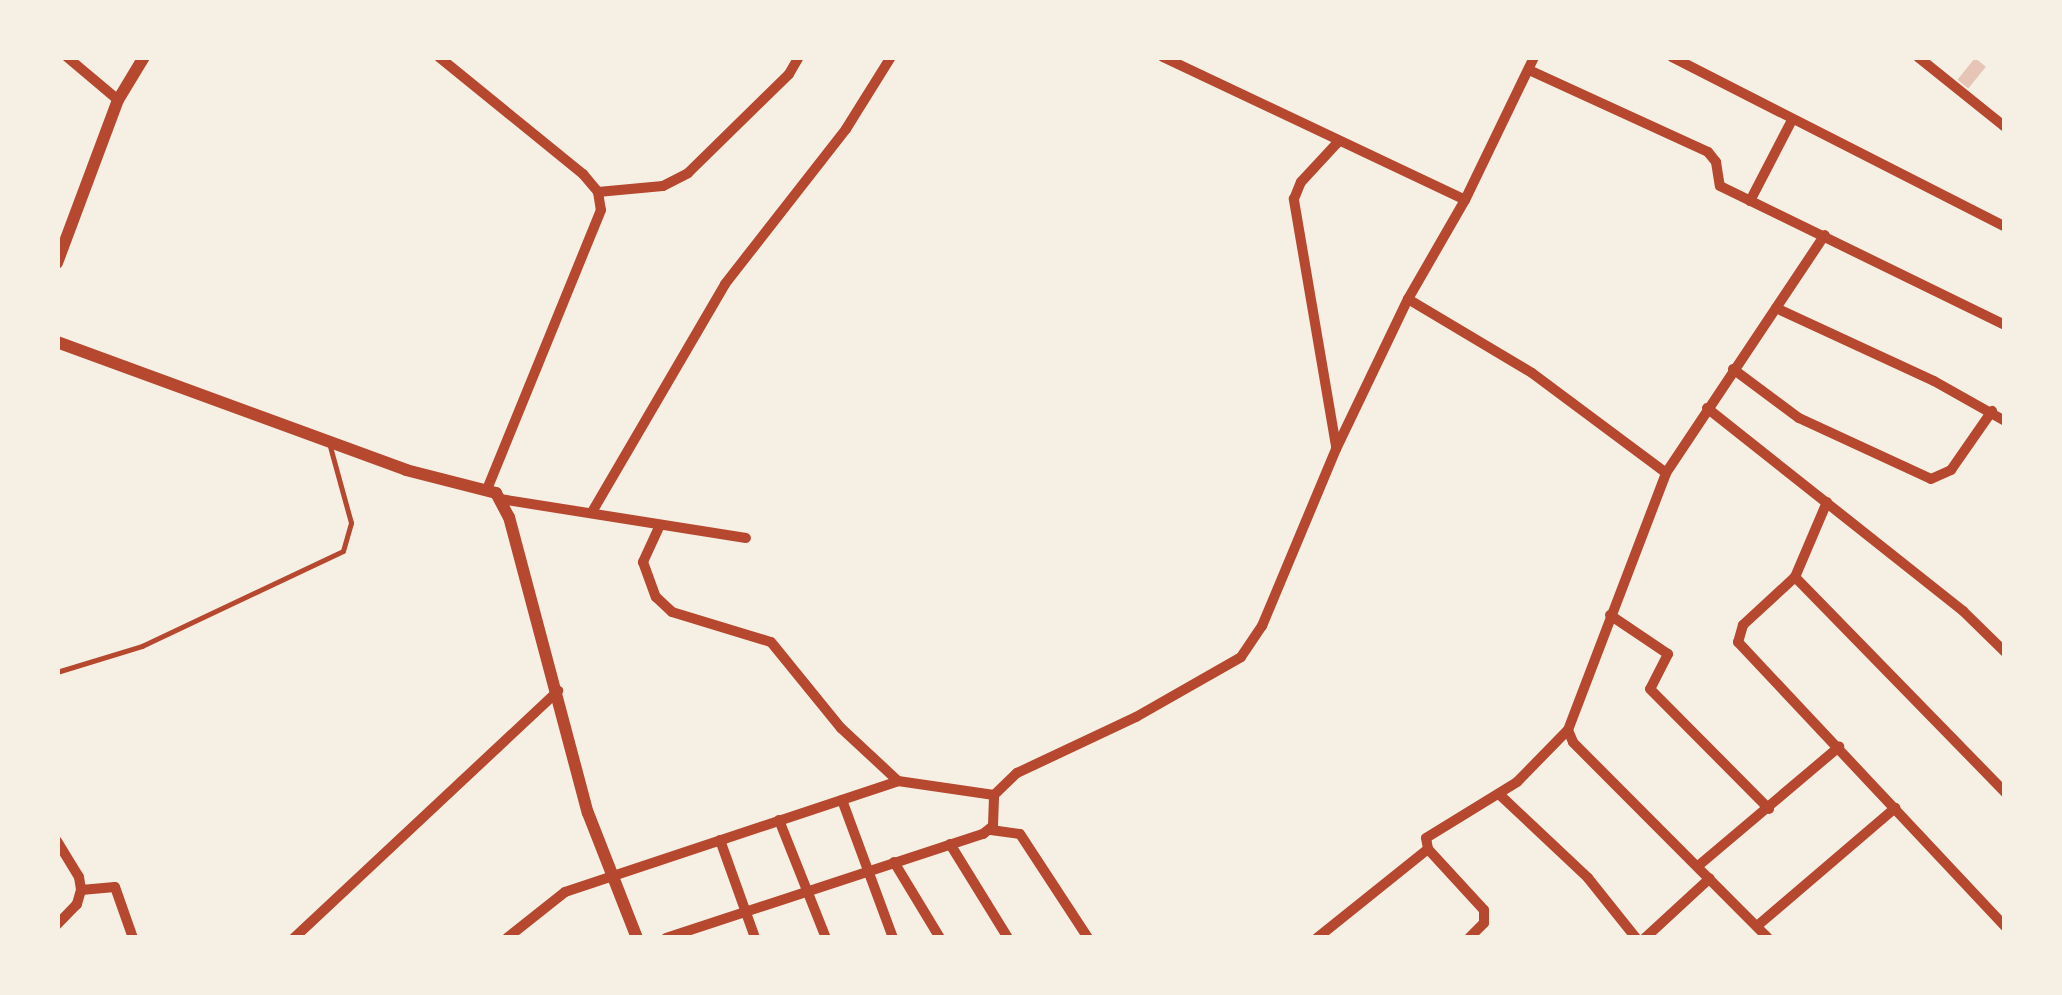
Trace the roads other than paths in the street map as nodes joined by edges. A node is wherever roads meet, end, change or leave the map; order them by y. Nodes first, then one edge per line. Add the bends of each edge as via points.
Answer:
1 (67, 57) edge
2 (144, 57) edge
3 (439, 57) edge
4 (799, 57) edge
5 (891, 57) edge
6 (1163, 57) edge
7 (1534, 57) edge
8 (1672, 57) edge
9 (1918, 57) edge
10 (1528, 70) junction
11 (118, 100) junction
12 (1792, 120) junction
13 (2005, 128) edge
14 (1337, 142) junction
15 (598, 192) junction
16 (1465, 200) junction
17 (1750, 201) junction
18 (2005, 227) edge
19 (1825, 235) junction
20 (57, 262) edge
21 (1408, 299) junction
22 (1776, 308) junction
23 (2005, 325) edge
24 (57, 342) edge
25 (1733, 369) junction
26 (1707, 408) junction
27 (1992, 411) junction
28 (2005, 421) edge
29 (328, 438) junction
30 (1336, 449) junction
31 (1666, 473) junction
32 (487, 489) junction
33 (500, 500) junction
34 (1827, 502) junction
35 (592, 512) junction
36 (660, 524) junction
37 (746, 538) dead end
38 (1795, 577) junction
39 (1610, 615) junction
40 (2005, 652) edge
41 (57, 672) edge
42 (558, 691) junction
43 (1568, 730) junction
44 (1839, 748) junction
45 (898, 781) junction
46 (2005, 792) edge
47 (994, 795) junction
48 (1500, 795) junction
49 (842, 800) junction
50 (1894, 808) junction
51 (1769, 809) junction
52 (779, 820) junction
53 (991, 830) junction
54 (720, 840) junction
55 (57, 841) edge
56 (950, 844) junction
57 (1428, 849) junction
58 (894, 862) junction
59 (1698, 866) junction
60 (868, 870) junction
61 (608, 877) junction
62 (1710, 878) junction
63 (806, 889) junction
64 (81, 890) junction
65 (743, 910) junction
66 (57, 925) edge
67 (1757, 926) junction
68 (2005, 926) edge
69 (134, 938) edge
70 (294, 938) edge
71 (507, 938) edge
72 (637, 938) edge
73 (665, 938) edge
74 (755, 938) edge
75 (826, 938) edge
76 (893, 938) edge
77 (940, 938) edge
78 (1009, 938) edge
79 (1088, 938) edge
80 (1317, 938) edge
81 (1469, 938) edge
82 (1641, 938) edge
83 (1768, 938) edge

1 - 11 street
2 - 11 street
3 - 15 street
4 - 15 street via 688,172 663,186
5 - 35 street via 846,129 725,284
6 - 14 street
7 - 10 street
8 - 12 street
9 - 13 street
10 - 16 street
10 - 17 street via 1708,152 1720,186
11 - 20 street
12 - 17 street
12 - 18 street
14 - 16 street
14 - 30 street via 1294,199
15 - 32 street via 600,222
16 - 21 street
17 - 19 street
19 - 22 street
19 - 23 street
21 - 30 street
21 - 31 street via 1532,373
22 - 25 street
22 - 27 street
24 - 29 street
25 - 26 street
25 - 27 street via 1799,418 1931,479 1951,470
26 - 31 street
26 - 34 street
27 - 28 street
29 - 32 street via 406,470
29 - 41 lane via 351,523 343,550 142,646
30 - 47 street via 1262,626 1241,657 1017,773
31 - 39 street
32 - 33 street
33 - 35 street
33 - 42 street
34 - 38 street
34 - 40 street
35 - 36 street
36 - 37 street
36 - 45 street via 643,562 656,597 673,612 783,651 841,728
38 - 44 street via 1743,626 1738,642
38 - 46 street
39 - 43 street
39 - 51 street via 1668,654 1648,686
42 - 61 street
42 - 70 street
43 - 48 street
43 - 59 street
44 - 50 street
44 - 51 street
45 - 47 street
45 - 49 street
47 - 53 street
48 - 57 street via 1430,833
48 - 82 street
49 - 52 street
49 - 60 street
50 - 67 street
50 - 68 street
51 - 59 street
52 - 54 street
52 - 63 street
53 - 56 street
53 - 79 street via 1020,834
54 - 61 street
54 - 65 street
55 - 64 street
56 - 58 street
56 - 78 street
57 - 80 street
57 - 81 street via 1484,910 1484,923
58 - 60 street
58 - 77 street
59 - 62 street
60 - 63 street
60 - 76 street
61 - 71 street via 548,900
61 - 72 street
62 - 67 street
62 - 82 street
63 - 65 street
63 - 75 street
64 - 66 street
64 - 69 street via 115,887
65 - 73 street
65 - 74 street
67 - 83 street

